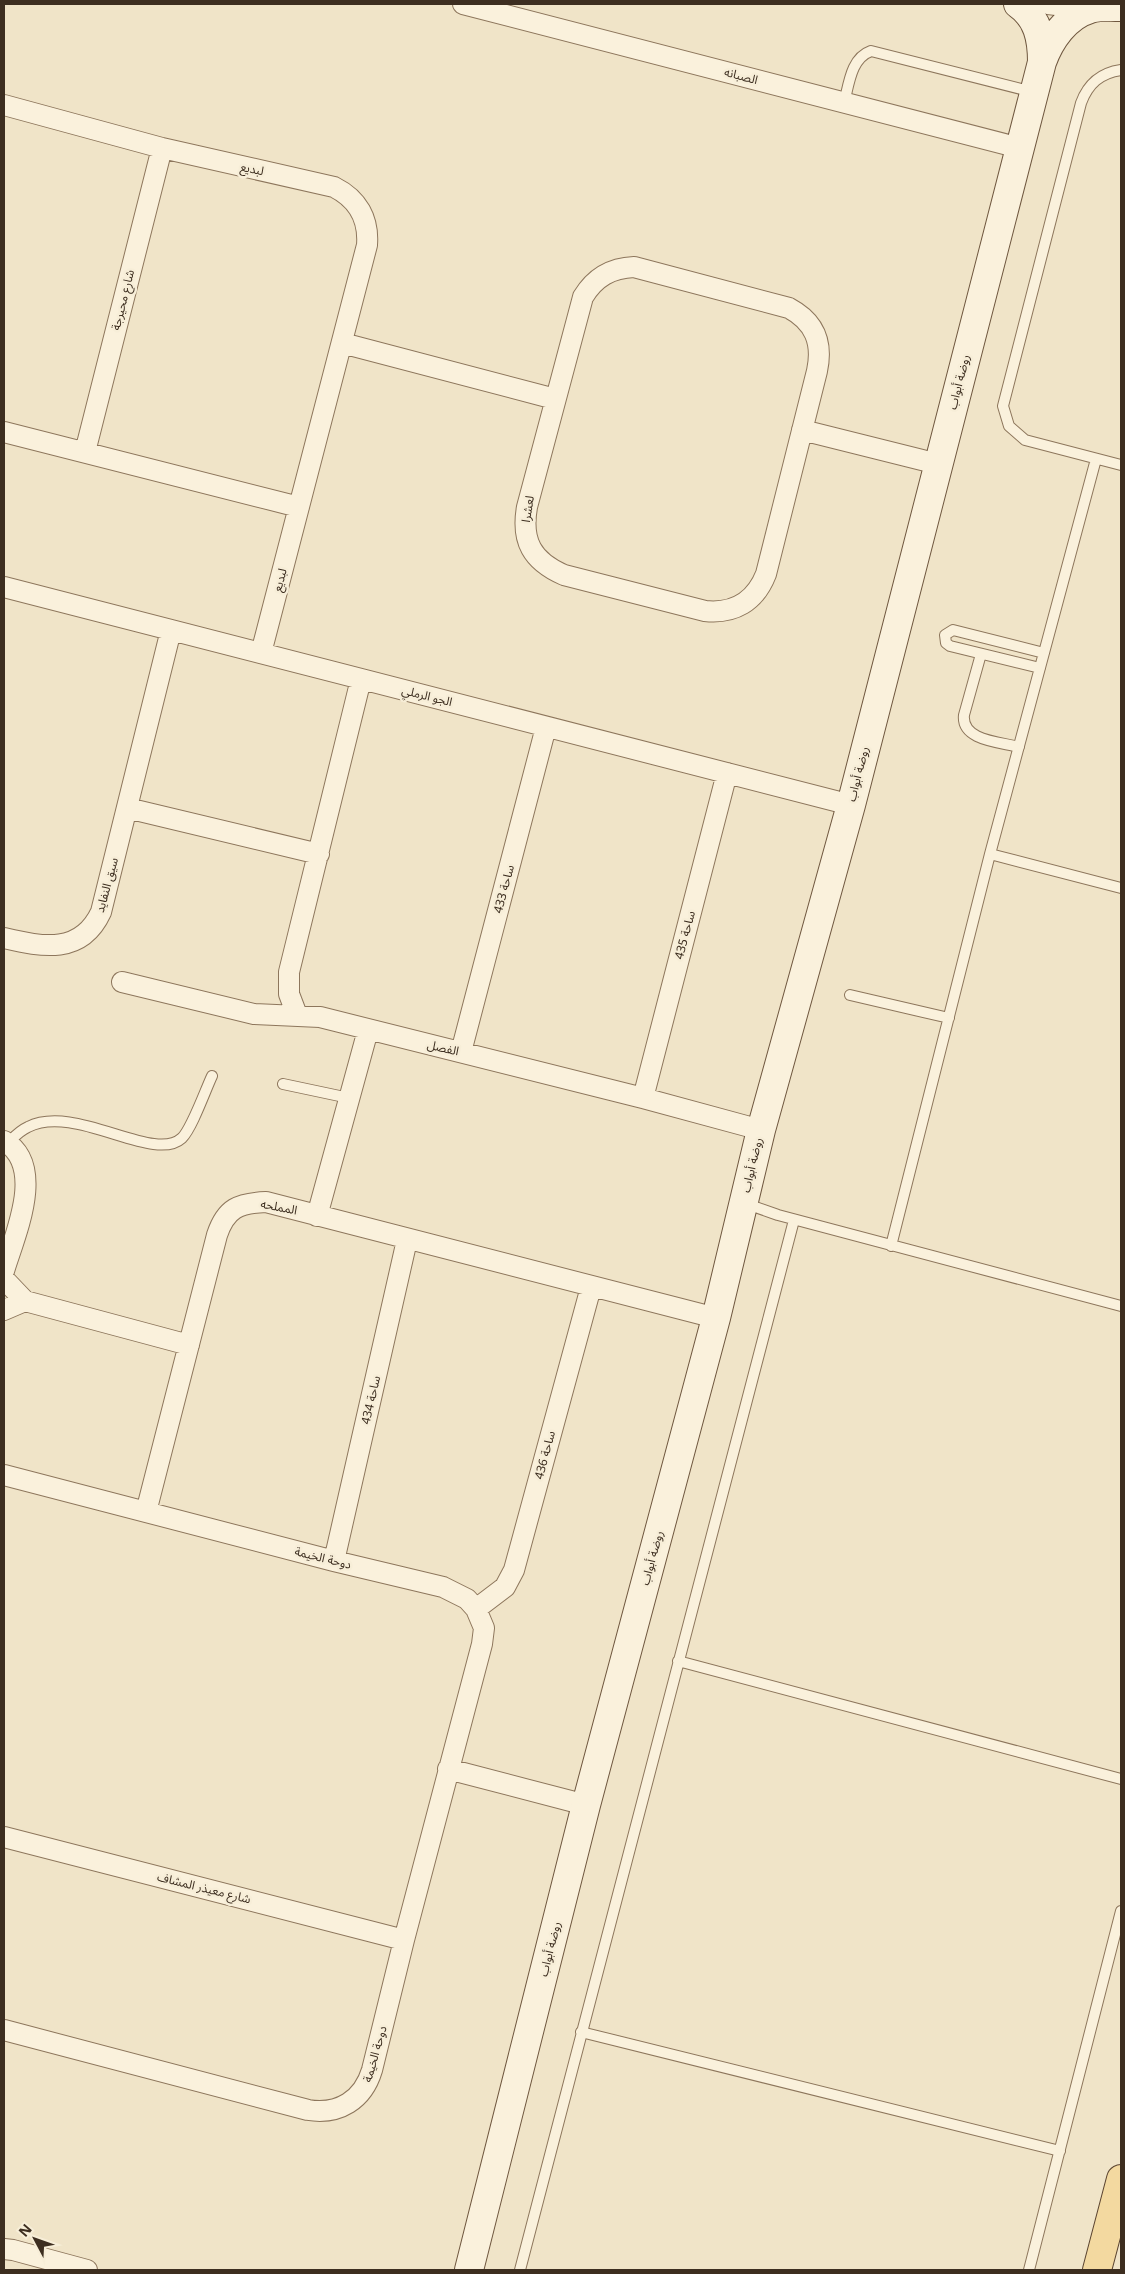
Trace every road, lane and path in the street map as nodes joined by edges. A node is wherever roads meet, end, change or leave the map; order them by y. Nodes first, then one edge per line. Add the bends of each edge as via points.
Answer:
1 (463, 4) edge
2 (1018, 4) edge
3 (1048, 4) edge
4 (1121, 7) edge
5 (1090, 9) junction
6 (1042, 62) junction
7 (1121, 70) edge
8 (1034, 92) junction
9 (844, 102) junction
10 (4, 105) edge
11 (162, 148) junction
12 (1020, 148) junction
13 (342, 343) junction
14 (555, 400) junction
15 (802, 430) junction
16 (4, 432) edge
17 (84, 452) junction
18 (1096, 459) junction
19 (938, 464) junction
20 (1121, 465) edge
21 (299, 507) junction
22 (4, 587) edge
23 (171, 630) junction
24 (261, 653) junction
25 (1044, 653) junction
26 (981, 654) junction
27 (1040, 668) junction
28 (361, 679) junction
29 (546, 727) junction
30 (1019, 747) junction
31 (727, 773) junction
32 (851, 805) junction
33 (127, 808) junction
34 (319, 854) junction
35 (990, 854) junction
36 (1121, 888) edge
37 (4, 941) edge
38 (122, 982) dead end
39 (850, 995) dead end
40 (297, 1015) junction
41 (949, 1018) junction
42 (368, 1030) junction
43 (461, 1052) junction
44 (212, 1076) dead end
45 (283, 1084) dead end
46 (349, 1098) junction
47 (643, 1098) junction
48 (760, 1130) junction
49 (6, 1143) edge
50 (743, 1203) junction
51 (317, 1216) junction
52 (794, 1220) junction
53 (407, 1240) junction
54 (891, 1246) junction
55 (4, 1271) edge
56 (4, 1279) edge
57 (591, 1287) junction
58 (25, 1301) junction
59 (1121, 1306) edge
60 (4, 1310) edge
61 (716, 1318) junction
62 (189, 1345) junction
63 (4, 1475) edge
64 (146, 1512) junction
65 (334, 1561) junction
66 (476, 1609) junction
67 (678, 1661) junction
68 (448, 1769) junction
69 (1121, 1779) edge
70 (586, 1805) junction
71 (4, 1837) edge
72 (1121, 1911) edge
73 (404, 1940) junction
74 (4, 2030) edge
75 (581, 2032) junction
76 (1060, 2151) junction
77 (1121, 2179) edge
78 (4, 2249) edge
79 (87, 2270) edge
80 (468, 2270) edge
81 (520, 2270) edge
82 (1029, 2270) edge
83 (1097, 2270) edge

1 - 9 street, الصبانه
2 - 6 street, روضة أبواب via 1040,32
3 - 5 street
4 - 5 street
5 - 6 street, روضة أبواب via 1055,35
6 - 8 street, روضة أبواب
7 - 18 lane via 1101,76 1092,83 1081,103 1003,406 1009,426 1025,440
8 - 9 lane via 871,51 857,59
8 - 12 street, روضة أبواب
9 - 12 street, الصبانه
10 - 11 street, لبديع
11 - 13 street, لبديع via 324,184 343,191 354,201 366,224 367,245
11 - 17 street, شارع محيرجة
12 - 19 street, روضة أبواب
13 - 14 street
13 - 21 street, لبديع
14 - 15 street, لعشرا via 583,297 598,278 622,268 634,267 783,306 810,323 820,346 820,358
14 - 15 street, لعشرا via 524,521 531,549 545,565 564,575 711,611 731,610 743,605 761,586
15 - 19 street
16 - 17 street
17 - 21 street
18 - 20 lane
18 - 25 lane
19 - 32 street, روضة أبواب
21 - 24 street, لبديع
22 - 23 street, الجو الرملي
23 - 24 street, الجو الرملي
23 - 33 street, سيق النفايد
24 - 28 street, الجو الرملي
25 - 26 lane via 953,630 945,635 950,646
25 - 27 lane
26 - 27 lane
26 - 30 lane via 964,715 965,724 973,735
27 - 30 lane
28 - 29 street, الجو الرملي
28 - 34 street
29 - 31 street, الجو الرملي
29 - 43 street, ساحة 433
30 - 35 lane
31 - 32 street, الجو الرملي
31 - 47 street, ساحة 435
32 - 48 street, روضة أبواب
33 - 34 street
33 - 37 street, سيق النفايد via 101,912 86,934 60,946
34 - 40 street via 288,972 289,994
35 - 36 lane
35 - 41 lane
38 - 40 street, الفصل via 254,1014
39 - 41 lane
40 - 42 street, الفصل via 320,1017
41 - 54 lane
42 - 43 street, الفصل
42 - 46 street
43 - 47 street, الفصل
44 - 49 lane via 187,1132 172,1144 153,1145 59,1120 29,1126
45 - 46 lane
46 - 51 street
47 - 48 street, الفصل
48 - 50 street, روضة أبواب
49 - 55 street via 22,1165 26,1193
50 - 52 lane
50 - 61 street, روضة أبواب
51 - 53 street, المملحه
51 - 62 street, المملحه via 266,1202 238,1206 231,1211 220,1226
52 - 54 lane
52 - 67 lane
53 - 57 street, المملحه
53 - 65 street, ساحة 434
54 - 59 lane
56 - 58 street
57 - 61 street, المملحه
57 - 66 street, ساحة 436 via 514,1570 505,1587
58 - 60 street
58 - 62 street
61 - 70 street, روضة أبواب
62 - 64 street, المملحه
63 - 64 street, دوحة الخيمة
64 - 65 street, دوحة الخيمة
65 - 66 street, دوحة الخيمة via 443,1587 467,1599
66 - 68 street, دوحة الخيمة via 484,1628 482,1644
67 - 69 lane
67 - 75 lane
68 - 70 street
68 - 73 street, دوحة الخيمة
70 - 80 street, روضة أبواب
71 - 73 street, شارع معيذر المشاف
72 - 76 lane
73 - 74 street, دوحة الخيمة via 370,2079 359,2095 336,2109 308,2110
75 - 76 lane
75 - 81 lane
76 - 82 lane
77 - 83 main road
78 - 79 street

